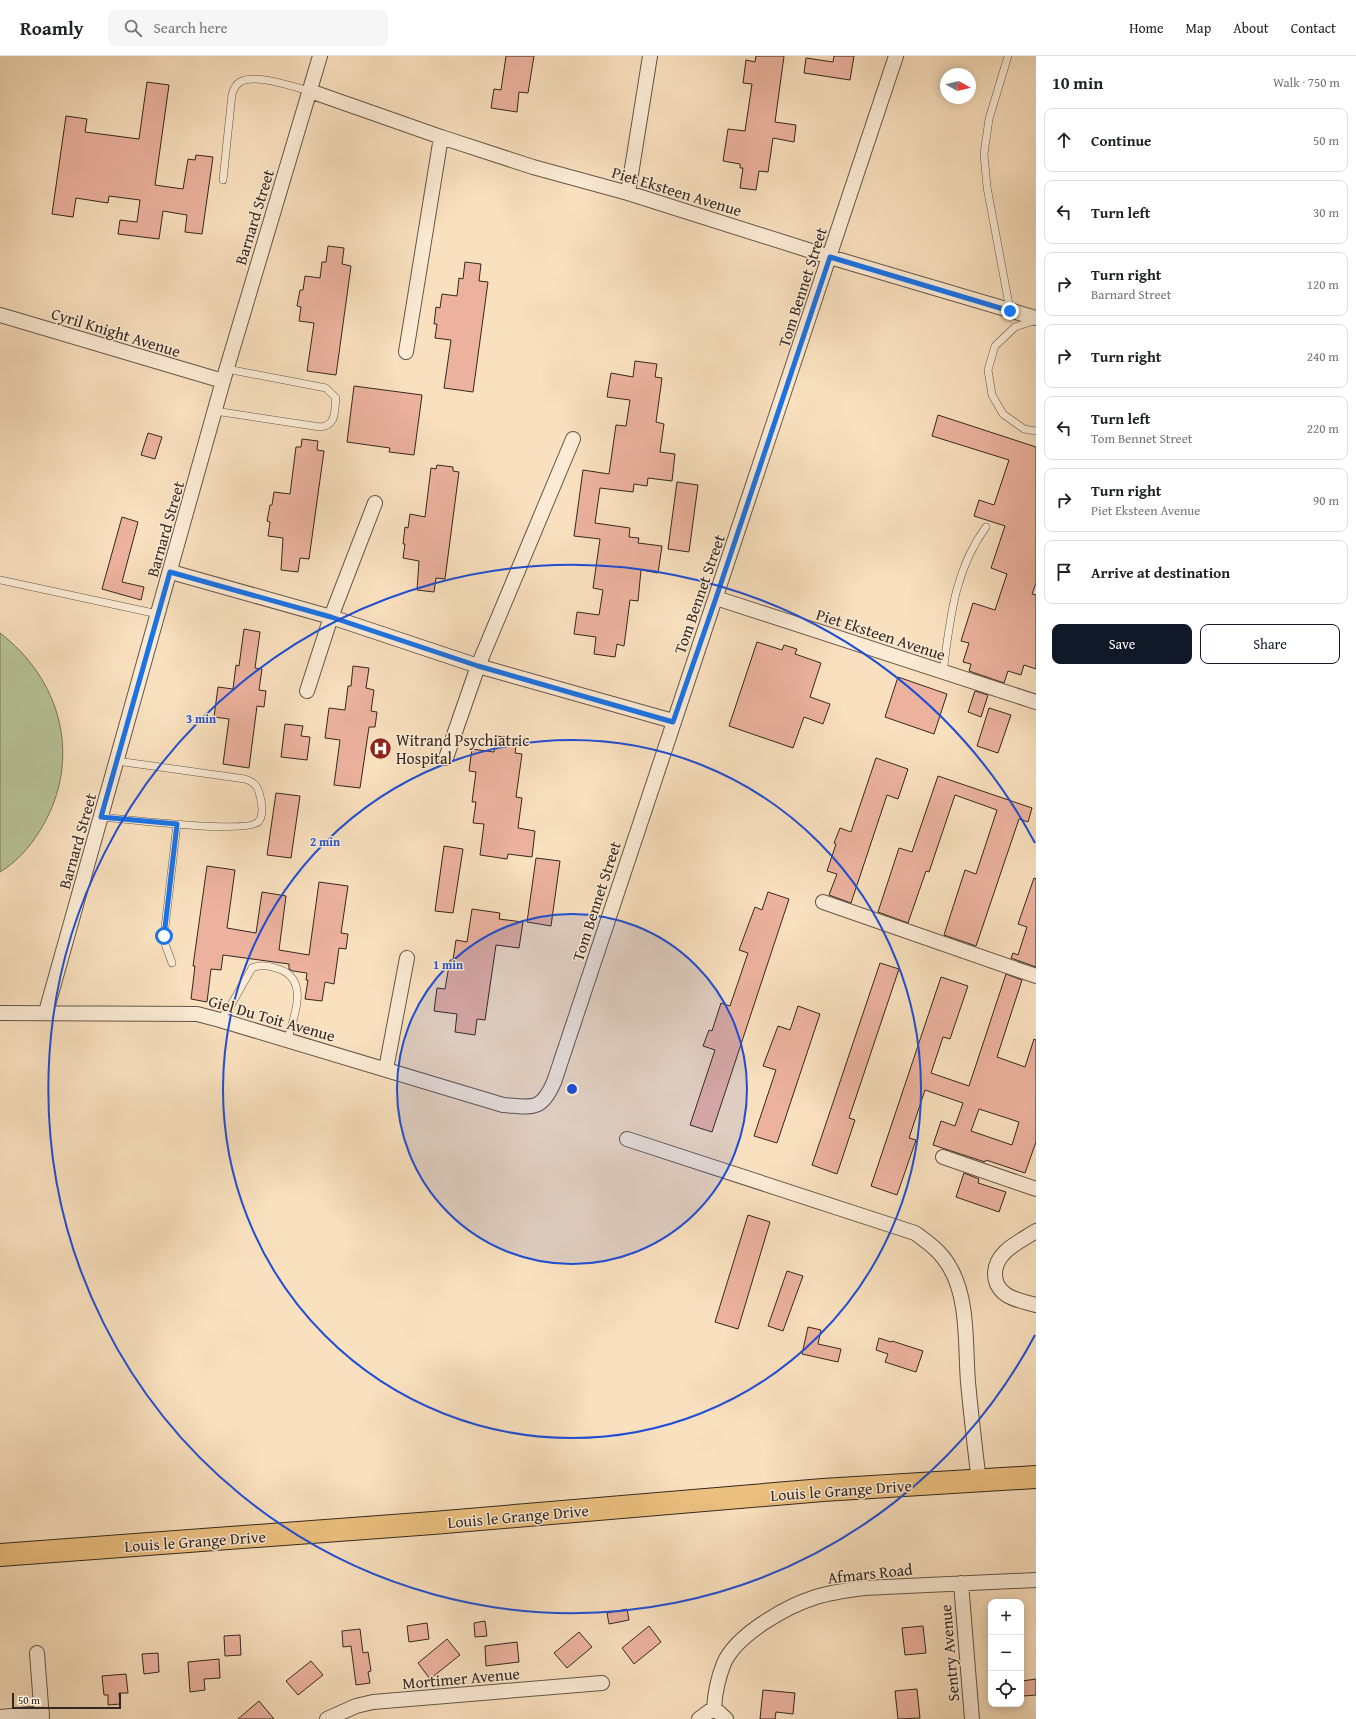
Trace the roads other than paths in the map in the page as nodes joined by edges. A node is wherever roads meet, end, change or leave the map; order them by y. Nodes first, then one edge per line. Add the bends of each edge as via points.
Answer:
1 (320, 56) edge
2 (650, 56) edge
3 (896, 56) edge
4 (1008, 56) edge
5 (310, 91) junction
6 (441, 138) junction
7 (223, 180) dead end
8 (628, 192) junction
9 (830, 257) junction
10 (1010, 311) junction
11 (0, 314) edge
12 (1036, 319) edge
13 (406, 352) dead end
14 (225, 375) junction
15 (215, 411) junction
16 (1036, 431) edge
17 (573, 439) dead end
18 (375, 503) dead end
19 (986, 527) dead end
20 (170, 572) junction
21 (0, 580) edge
22 (716, 598) junction
23 (158, 614) junction
24 (331, 617) junction
25 (478, 666) junction
26 (943, 672) junction
27 (307, 691) dead end
28 (1036, 702) edge
29 (673, 722) junction
30 (446, 758) dead end
31 (117, 761) junction
32 (101, 817) junction
33 (177, 824) junction
34 (823, 902) dead end
35 (407, 958) dead end
36 (172, 963) dead end
37 (1036, 976) edge
38 (46, 1012) junction
39 (0, 1013) edge
40 (220, 1020) junction
41 (287, 1040) junction
42 (386, 1069) junction
43 (502, 1105) joint
44 (627, 1139) dead end
45 (943, 1157) dead end
46 (1036, 1189) edge
47 (1036, 1231) edge
48 (1036, 1305) edge
49 (1036, 1477) edge
50 (979, 1482) junction
51 (0, 1555) edge
52 (1036, 1580) edge
53 (960, 1583) junction
54 (37, 1653) dead end
55 (602, 1683) dead end
56 (714, 1708) junction
57 (42, 1716) edge
58 (0, 1717) edge
59 (327, 1719) edge
60 (699, 1719) edge
61 (726, 1719) edge
62 (972, 1719) edge

1 - 5 street, Barnard Street
2 - 8 street
3 - 9 street, Tom Bennet Street
4 - 10 lane via 989,120 984,154 988,194
5 - 6 street, Piet Eksteen Avenue
5 - 7 lane via 250,79 239,82 234,87
5 - 14 street, Barnard Street
6 - 8 street, Piet Eksteen Avenue via 533,167
6 - 13 street
8 - 9 street, Piet Eksteen Avenue
9 - 10 street, Piet Eksteen Avenue
9 - 22 street, Tom Bennet Street
10 - 12 street, Piet Eksteen Avenue
11 - 14 street, Cyril Knight Avenue
12 - 16 lane via 1015,327 995,346 988,370 992,395 1003,414 1024,428
14 - 15 street, Barnard Street
14 - 15 lane via 326,388 336,398 333,422 320,427
15 - 20 street, Barnard Street
17 - 25 street
18 - 24 street
19 - 26 lane via 974,543 963,566 952,604
20 - 23 street, Barnard Street
20 - 24 street
21 - 23 lane
22 - 26 street, Piet Eksteen Avenue
22 - 29 street, Tom Bennet Street
23 - 31 street, Barnard Street
24 - 25 street
24 - 27 street
25 - 29 street
25 - 30 street
26 - 28 street, Piet Eksteen Avenue
29 - 43 street, Tom Bennet Street via 550,1092 536,1106
31 - 32 street, Barnard Street
31 - 33 lane via 245,779 253,782 258,789 262,806 261,816 253,825 226,827
32 - 33 lane
32 - 38 street, Barnard Street
33 - 36 lane via 164,936
34 - 37 street
35 - 42 street
38 - 39 street, Giel Du Toit Avenue
38 - 40 street, Giel Du Toit Avenue via 197,1014
40 - 41 street, Giel Du Toit Avenue
40 - 41 lane via 252,968 258,965 269,966 289,974 296,984 295,1011
41 - 42 street, Giel Du Toit Avenue
42 - 43 street, Giel Du Toit Avenue
44 - 50 street via 915,1233 936,1248 950,1267 960,1291
45 - 46 street
47 - 48 street via 1005,1251 998,1260 995,1275 998,1288 1005,1294
49 - 50 main road, Louis le Grange Drive
50 - 51 main road, Louis le Grange Drive via 823,1490 434,1523
52 - 53 street, Afmars Road
53 - 56 street, Afmars Road via 889,1586 837,1592 799,1604 762,1624 735,1646 724,1662 716,1687
53 - 62 street, Sentry Avenue
54 - 57 street
55 - 59 street, Mortimer Avenue via 373,1702 356,1706
56 - 60 street
56 - 61 street
57 - 58 street

